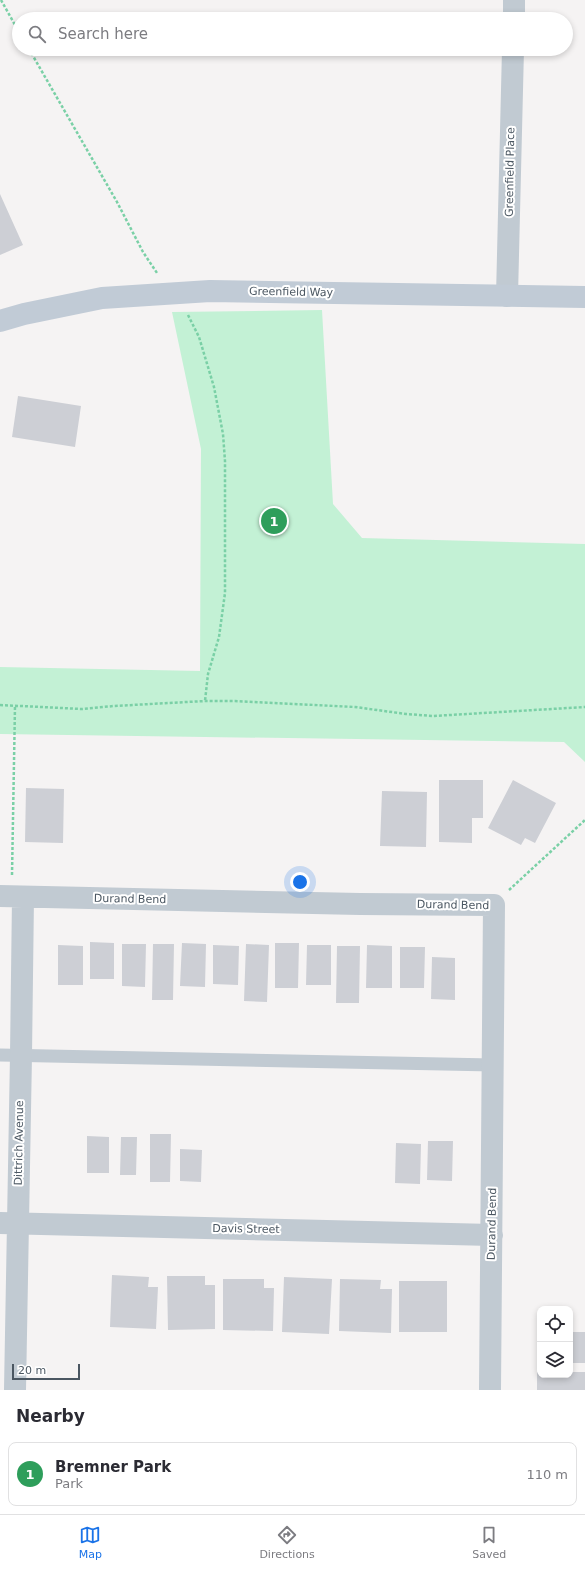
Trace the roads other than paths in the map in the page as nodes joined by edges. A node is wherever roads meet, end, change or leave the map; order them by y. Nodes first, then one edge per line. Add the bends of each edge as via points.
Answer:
1 (514, 0) edge
2 (514, 12) edge
3 (513, 56) edge
4 (507, 296) junction
5 (585, 297) edge
6 (0, 321) edge
7 (0, 896) edge
8 (22, 897) junction
9 (11, 1055) edge
10 (493, 1066) junction
11 (9, 1223) edge
12 (492, 1235) junction
13 (15, 1390) edge
14 (490, 1390) edge

1 - 2 street
3 - 4 street, Greenfield Place
4 - 5 street, Greenfield Way
4 - 6 street, Greenfield Way via 210,291 102,298
7 - 8 street, Durand Bend
8 - 9 street, Dittrich Avenue
8 - 10 street, Durand Bend via 352,904 494,904
9 - 10 lane
9 - 11 street, Dittrich Avenue
10 - 12 street, Durand Bend
11 - 12 street, Davis Street
11 - 13 street, Dittrich Avenue
12 - 14 street, Durand Bend

